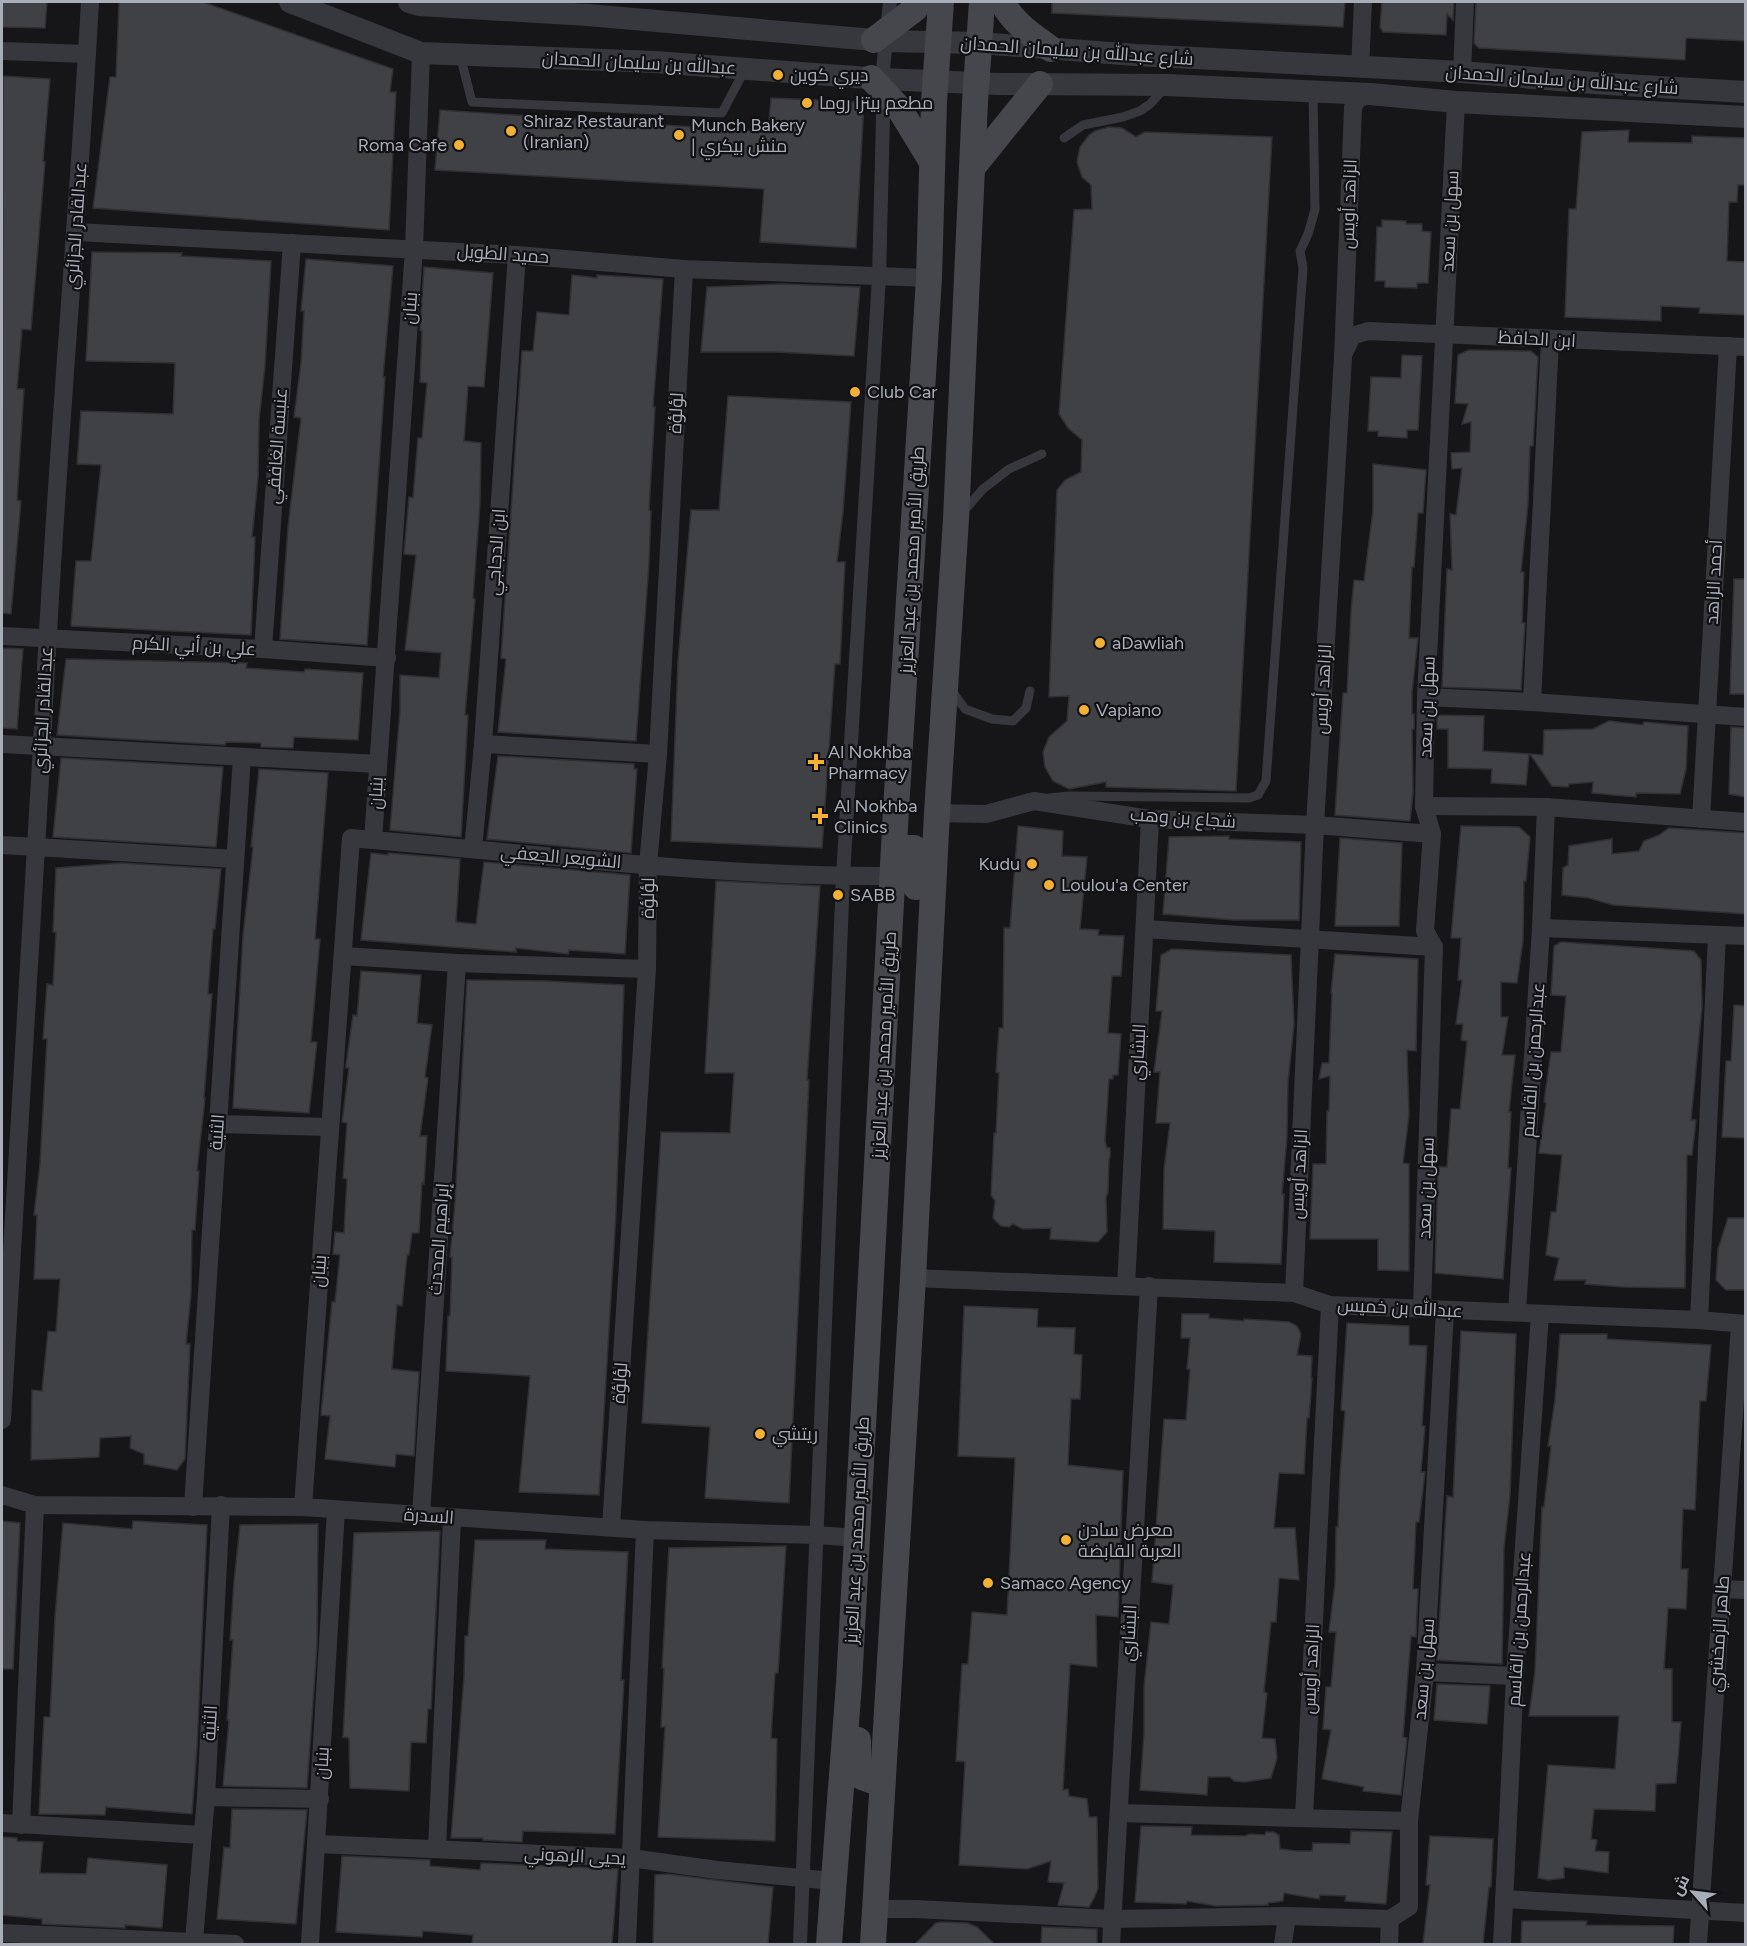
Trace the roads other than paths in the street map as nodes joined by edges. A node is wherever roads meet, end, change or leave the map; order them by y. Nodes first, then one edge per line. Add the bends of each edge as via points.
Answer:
1 (90, 2) edge
2 (290, 2) edge
3 (890, 2) edge
4 (920, 2) edge
5 (941, 2) edge
6 (982, 2) edge
7 (1002, 2) edge
8 (1363, 2) edge
9 (1465, 2) edge
10 (416, 3) edge
11 (882, 38) junction
12 (938, 42) junction
13 (980, 43) junction
14 (1051, 49) junction
15 (2, 51) edge
16 (421, 53) junction
17 (87, 54) junction
18 (460, 55) junction
19 (1360, 68) junction
20 (745, 69) junction
21 (1462, 72) junction
22 (936, 80) junction
23 (878, 82) junction
24 (987, 83) junction
25 (1040, 84) junction
26 (1167, 85) junction
27 (1746, 92) edge
28 (1313, 93) junction
29 (1370, 94) junction
30 (1456, 102) junction
31 (1746, 117) edge
32 (1064, 138) dead end
33 (932, 162) junction
34 (972, 168) junction
35 (76, 232) junction
36 (292, 243) junction
37 (414, 249) junction
38 (517, 255) junction
39 (684, 269) junction
40 (879, 277) junction
41 (929, 278) junction
42 (1445, 334) junction
43 (1550, 340) junction
44 (1737, 346) edge
45 (1342, 357) junction
46 (1042, 454) dead end
47 (957, 519) junction
48 (2, 636) edge
49 (47, 639) junction
50 (263, 649) junction
51 (387, 658) junction
52 (946, 682) junction
53 (1030, 691) dead end
54 (1426, 696) junction
55 (1532, 702) junction
56 (1707, 715) junction
57 (1746, 717) edge
58 (2, 744) edge
59 (483, 744) junction
60 (42, 746) junction
61 (658, 754) junction
62 (242, 757) junction
63 (378, 764) junction
64 (1034, 801) junction
65 (1424, 806) junction
66 (1546, 807) junction
67 (937, 813) junction
68 (1150, 819) junction
69 (1701, 819) junction
70 (1746, 822) edge
71 (1315, 825) junction
72 (1432, 834) junction
73 (373, 840) junction
74 (2, 845) edge
75 (35, 847) junction
76 (473, 849) junction
77 (235, 859) junction
78 (648, 865) junction
79 (843, 876) junction
80 (892, 876) junction
81 (1541, 928) junction
82 (1145, 930) junction
83 (1717, 935) junction
84 (1746, 936) edge
85 (1310, 941) junction
86 (1434, 947) junction
87 (343, 956) junction
88 (457, 963) junction
89 (928, 966) junction
90 (647, 969) junction
91 (218, 1124) junction
92 (329, 1127) junction
93 (8, 1201) edge
94 (913, 1278) junction
95 (1126, 1286) junction
96 (1149, 1286) junction
97 (1294, 1293) junction
98 (1330, 1305) junction
99 (1422, 1308) junction
100 (1445, 1311) junction
101 (1517, 1312) junction
102 (1540, 1314) junction
103 (1698, 1320) junction
104 (1743, 1324) edge
105 (2, 1420) edge
106 (2, 1495) edge
107 (35, 1505) junction
108 (221, 1505) junction
109 (303, 1507) junction
110 (193, 1508) junction
111 (336, 1510) junction
112 (421, 1515) junction
113 (452, 1518) junction
114 (611, 1527) junction
115 (645, 1530) junction
116 (817, 1535) junction
117 (857, 1538) junction
118 (1723, 1589) junction
119 (1746, 1590) edge
120 (1425, 1672) junction
121 (1515, 1676) junction
122 (849, 1684) junction
123 (883, 1776) junction
124 (206, 1797) junction
125 (320, 1800) junction
126 (1119, 1813) junction
127 (1304, 1817) junction
128 (1409, 1821) junction
129 (2, 1823) edge
130 (21, 1825) junction
131 (202, 1836) junction
132 (317, 1844) junction
133 (437, 1849) junction
134 (631, 1858) junction
135 (802, 1879) junction
136 (833, 1881) junction
137 (1504, 1899) junction
138 (876, 1909) junction
139 (1700, 1911) junction
140 (1746, 1913) edge
141 (1287, 1916) junction
142 (1112, 1919) junction
143 (1390, 1919) junction
144 (2, 1933) edge
145 (22, 1939) edge
146 (194, 1941) junction
147 (235, 1944) edge
148 (310, 1944) edge
149 (627, 1944) edge
150 (800, 1944) edge
151 (829, 1944) edge
152 (873, 1944) edge
153 (1111, 1944) edge
154 (1283, 1944) edge
155 (1389, 1944) edge
156 (1502, 1944) edge
157 (1698, 1944) edge

1 - 17 street, عبدالقادر الجزائري
2 - 16 street, عبدالله بن سليمان الحمدان
3 - 11 street
4 - 11 main road
5 - 12 main road, طريق الأمير محمد بن عبد العزيز
6 - 13 main road
7 - 14 main road via 1023,29
8 - 19 street
9 - 21 street
10 - 11 street, شارع عبدالله بن سليمان الحمدان
11 - 12 street, شارع عبدالله بن سليمان الحمدان
11 - 23 street
12 - 13 street, شارع عبدالله بن سليمان الحمدان
12 - 22 main road, طريق الأمير محمد بن عبد العزيز
13 - 14 street, شارع عبدالله بن سليمان الحمدان
13 - 24 main road
14 - 19 street, شارع عبدالله بن سليمان الحمدان
15 - 17 street
16 - 18 street, عبدالله بن سليمان الحمدان
16 - 37 street, بنبان
17 - 35 street, عبدالقادر الجزائري
18 - 20 street, عبدالله بن سليمان الحمدان
18 - 20 lane via 472,102 722,113
19 - 21 street, شارع عبدالله بن سليمان الحمدان
20 - 23 street, عبدالله بن سليمان الحمدان
21 - 27 street, شارع عبدالله بن سليمان الحمدان
22 - 23 street, عبدالله بن سليمان الحمدان
22 - 24 street, عبدالله بن سليمان الحمدان
22 - 33 main road, طريق الأمير محمد بن عبد العزيز
23 - 33 main road
23 - 40 street
24 - 25 street, شارع عبدالله بن سليمان الحمدان
24 - 34 main road
25 - 26 street, شارع عبدالله بن سليمان الحمدان
25 - 34 main road
26 - 28 street, شارع عبدالله بن سليمان الحمدان
26 - 32 lane via 1140,111 1083,125
28 - 29 street, شارع عبدالله بن سليمان الحمدان
28 - 64 lane via 1315,210 1300,250 1303,268 1266,781 1258,795 1249,798 1069,796
29 - 30 street, شارع عبدالله بن سليمان الحمدان
29 - 45 street, الزاهد أويس via 1357,99 1353,108
30 - 31 street, شارع عبدالله بن سليمان الحمدان
30 - 42 street, سهل بن سعد
33 - 41 main road, طريق الأمير محمد بن عبد العزيز
34 - 47 main road
35 - 36 street, حميد الطويل
35 - 49 street, عبدالقادر الجزائري
36 - 37 street, حميد الطويل
36 - 50 street, عنبسة الغافقي
37 - 38 street, حميد الطويل
37 - 51 street, بنبان
38 - 39 street, حميد الطويل
38 - 59 street, ابن الدجاجي
39 - 40 street, حميد الطويل
39 - 61 street, لؤلؤة
40 - 41 street, حميد الطويل
40 - 79 street
41 - 80 main road, طريق الأمير محمد بن عبد العزيز
42 - 43 street, ابن الحافظ
42 - 45 street, ابن الحافظ via 1368,331 1352,336
42 - 54 street, سهل بن سعد
43 - 44 street, ابن الحافظ
43 - 55 street
44 - 56 street, أحمد الزاهد
45 - 71 street, الزاهد أويس
46 - 47 lane via 1009,469 983,489
47 - 52 main road
48 - 49 street, علي بن أبي الكرم
49 - 50 street, علي بن أبي الكرم
49 - 60 street, عبدالقادر الجزائري
50 - 51 street, علي بن أبي الكرم
51 - 63 street, بنبان
52 - 53 lane via 965,710 992,719 1013,721 1026,708
52 - 67 main road
54 - 55 street
54 - 65 street, سهل بن سعد
55 - 56 street
56 - 57 street
56 - 69 street, أحمد الزاهد
58 - 60 street
59 - 61 street
59 - 76 street, ابن الدجاجي
60 - 62 street
60 - 75 street, عبدالقادر الجزائري
61 - 78 street, لؤلؤة
62 - 63 street
62 - 77 street, الثنية
63 - 73 street, بنبان
64 - 67 street, شجاع بن وهب via 986,814
64 - 68 street, شجاع بن وهب
65 - 66 street
65 - 72 street, سهل بن سعد
66 - 69 street
66 - 81 street, عبدالرحمن بن القاسم
67 - 89 main road
68 - 71 street, شجاع بن وهب
68 - 82 street, البشاري
69 - 70 street
71 - 72 street, شجاع بن وهب
71 - 85 street, الزاهد أويس
72 - 86 street, سهل بن سعد via 1425,931
73 - 76 street, الشويعر الجعفي
73 - 87 street, بنبان via 351,838
74 - 75 street
75 - 77 street
75 - 93 street, عبدالقادر الجزائري
76 - 78 street, الشويعر الجعفي
77 - 91 street, الثنية
78 - 79 street, الشويعر الجعفي
78 - 90 street, لؤلؤة
79 - 80 street, الشويعر الجعفي
79 - 116 street
80 - 89 main road via 903,850 914,848 917,925
80 - 117 main road, طريق الأمير محمد بن عبد العزيز
81 - 83 street
81 - 101 street, عبدالرحمن بن القاسم
82 - 85 street
82 - 95 street, البشاري
83 - 84 street
83 - 103 street
85 - 86 street
85 - 97 street, الزاهد أويس
86 - 99 street, سهل بن سعد
87 - 88 street
87 - 92 street, بنبان
88 - 90 street
88 - 112 street, إبراهيم المحدث
89 - 94 main road
90 - 114 street, لؤلؤة
91 - 92 street
91 - 110 street, الثنية
92 - 109 street, بنبان
93 - 105 street, عبدالقادر الجزائري
94 - 95 street, عبدالله بن خميس
94 - 123 main road
95 - 96 street, عبدالله بن خميس
96 - 97 street, عبدالله بن خميس
96 - 126 street, البشاري
97 - 98 street, عبدالله بن خميس
98 - 99 street, عبدالله بن خميس
98 - 127 street, الزاهد أويس
99 - 100 street, عبدالله بن خميس
100 - 101 street, عبدالله بن خميس
100 - 120 street, سهل بن سعد
101 - 102 street, عبدالله بن خميس
102 - 103 street, عبدالله بن خميس
102 - 121 street, عبدالرحمن بن القاسم
103 - 104 street, عبدالله بن خميس
104 - 118 street, طاهر الزمخشري
106 - 107 street, السدرة
107 - 110 street, السدرة
107 - 130 street
108 - 109 street, السدرة
108 - 110 street, السدرة
108 - 124 street, الثنية
109 - 111 street, السدرة
111 - 112 street, السدرة
111 - 125 street, بنبان
112 - 113 street, السدرة
113 - 114 street, السدرة
113 - 133 street
114 - 115 street, السدرة
115 - 116 street, السدرة
115 - 134 street
116 - 117 street, السدرة
116 - 135 street
117 - 122 main road, طريق الأمير محمد بن عبد العزيز
118 - 119 street
118 - 139 street, طاهر الزمخشري
120 - 121 street
120 - 128 street, سهل بن سعد
121 - 137 street, عبدالرحمن بن القاسم
122 - 123 main road via 858,1706 859,1772 873,1781
122 - 136 main road, طريق الأمير محمد بن عبد العزيز
123 - 138 main road
124 - 125 street
124 - 131 street, الثنية
125 - 132 street, بنبان
126 - 127 street
126 - 142 street, البشاري
127 - 128 street
128 - 143 street, سهل بن سعد via 1409,1907
129 - 130 street
130 - 131 street
131 - 146 street, الثنية
132 - 133 street, يحيى الرهوني
132 - 148 street, بنبان
133 - 134 street, يحيى الرهوني
134 - 135 street, يحيى الرهوني
134 - 149 street
135 - 136 street, يحيى الرهوني
135 - 150 street
136 - 151 main road, طريق الأمير محمد بن عبد العزيز
137 - 139 street
137 - 156 street, عبدالرحمن بن القاسم
138 - 142 street
138 - 152 main road
139 - 140 street
139 - 157 street, طاهر الزمخشري
141 - 142 street
141 - 143 street
141 - 154 street
142 - 153 street, البشاري
143 - 155 street
144 - 145 street
145 - 146 street
146 - 147 street

